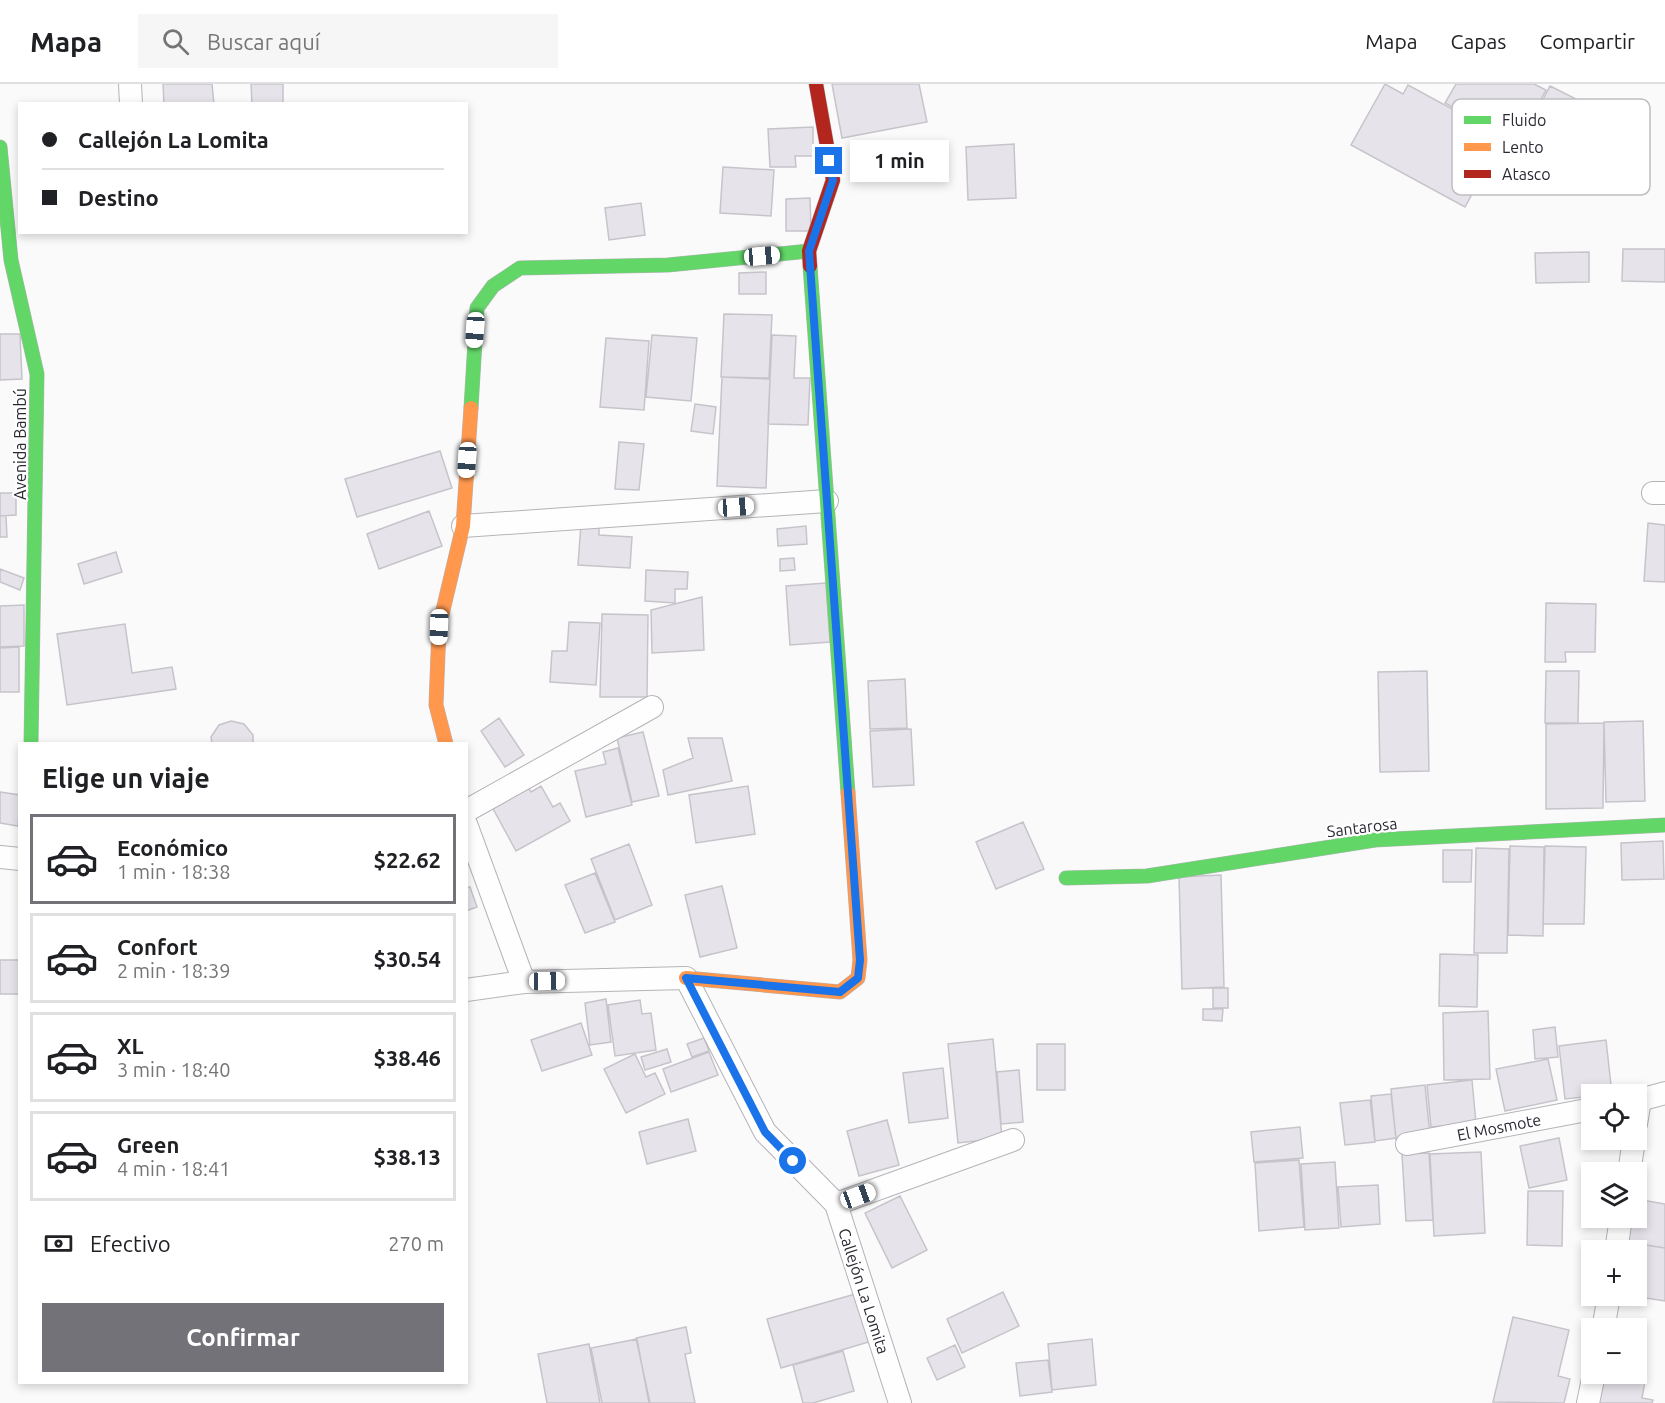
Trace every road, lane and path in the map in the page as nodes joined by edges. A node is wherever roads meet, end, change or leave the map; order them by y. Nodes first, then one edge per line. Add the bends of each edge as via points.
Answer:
1 (130, 84) edge
2 (816, 84) edge
3 (131, 102) edge
4 (18, 146) edge
5 (0, 148) edge
6 (809, 251) junction
7 (827, 501) junction
8 (463, 526) junction
9 (652, 707) dead end
10 (31, 742) edge
11 (445, 742) edge
12 (468, 810) edge
13 (1665, 825) edge
14 (468, 829) edge
15 (0, 857) edge
16 (18, 859) edge
17 (1066, 878) dead end
18 (686, 978) junction
19 (524, 981) junction
20 (468, 990) edge
21 (1665, 1093) edge
22 (1647, 1098) edge
23 (1581, 1111) edge
24 (1013, 1140) dead end
25 (1407, 1144) dead end
26 (836, 1204) junction
27 (1592, 1384) edge
28 (900, 1403) edge
29 (1588, 1403) edge

1 - 3 street
2 - 6 street via 833,180
4 - 5 street
5 - 10 street, Avenida Bambú via 11,260 37,374
6 - 7 street
6 - 8 street via 668,264 520,268 493,286 477,308
7 - 8 street
7 - 18 street via 860,960 858,978 840,992
8 - 11 street via 439,627 436,705
9 - 12 street
13 - 17 street, Santarosa via 1375,840 1147,876
14 - 19 street
15 - 16 street
18 - 19 street
18 - 26 street, Callejón La Lomita via 765,1132
19 - 20 street
21 - 22 street
23 - 25 street, El Mosmote
24 - 26 street
26 - 28 street, Callejón La Lomita
27 - 29 street

